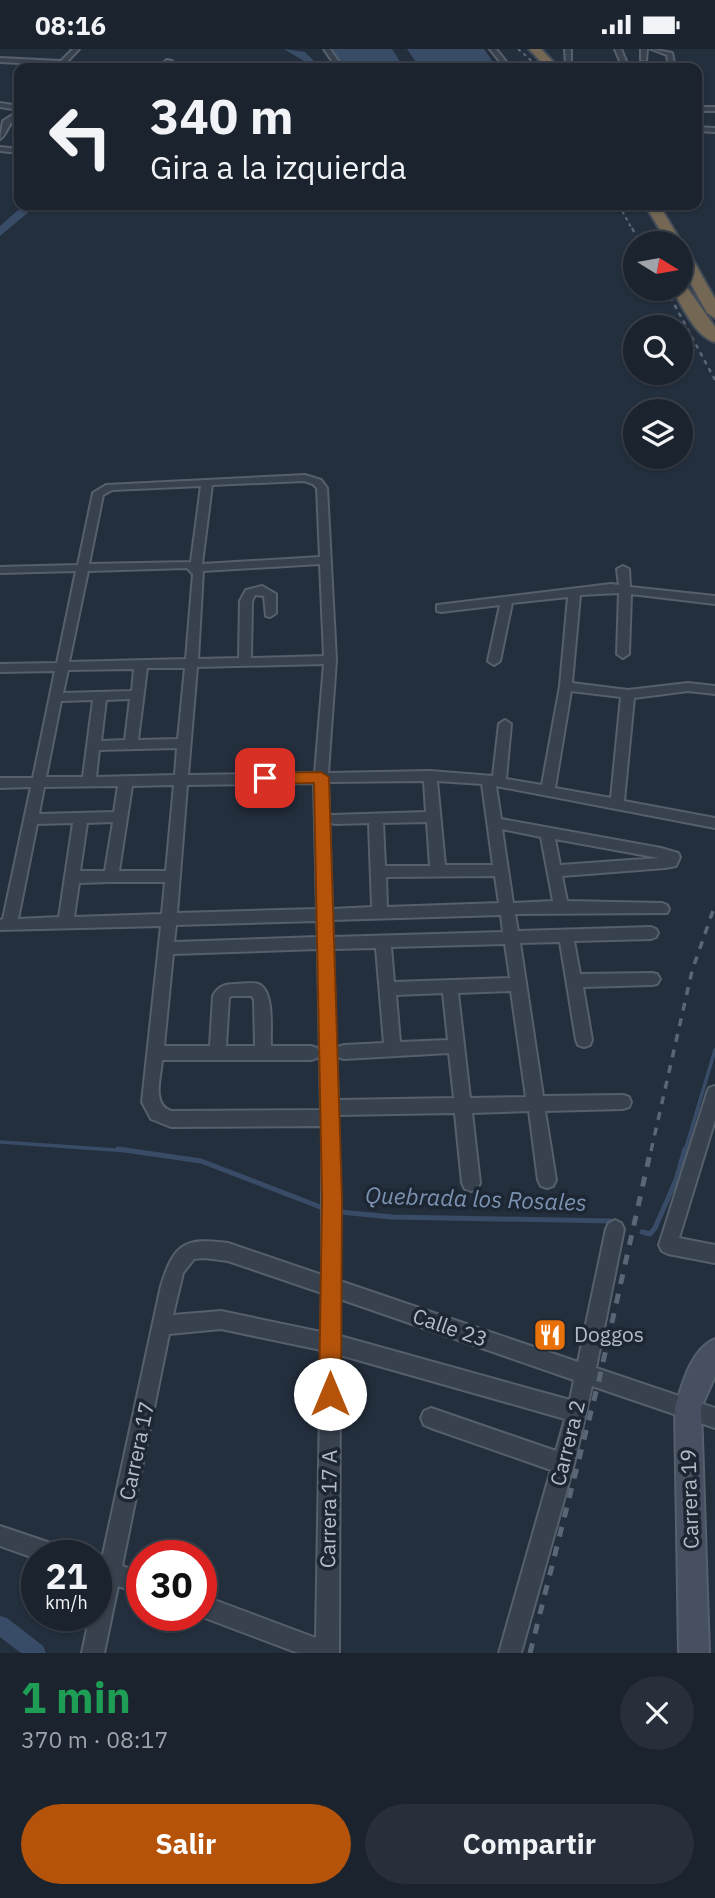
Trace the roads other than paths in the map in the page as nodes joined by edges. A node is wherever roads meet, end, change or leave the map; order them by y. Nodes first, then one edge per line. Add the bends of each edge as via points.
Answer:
1 (76, 49) edge
2 (493, 49) edge
3 (535, 49) edge
4 (553, 49) edge
5 (644, 49) edge
6 (654, 49) edge
7 (0, 60) edge
8 (644, 60) dead end
9 (169, 61) dead end
10 (64, 63) joint
11 (166, 63) edge
12 (504, 63) edge
13 (549, 63) edge
14 (566, 63) edge
15 (671, 63) edge
16 (14, 115) edge
17 (5, 125) junction
18 (14, 126) edge
19 (0, 137) edge
20 (655, 210) edge
21 (668, 231) edge
22 (693, 269) edge
23 (709, 291) edge
24 (687, 301) edge
25 (715, 313) edge
26 (715, 337) edge
27 (207, 483) junction
28 (325, 560) junction
29 (196, 568) junction
30 (81, 569) junction
31 (623, 569) dead end
32 (0, 570) edge
33 (625, 589) junction
34 (574, 594) junction
35 (715, 600) edge
36 (507, 601) junction
37 (441, 608) dead end
38 (270, 613) dead end
39 (623, 654) dead end
40 (330, 660) junction
41 (494, 661) dead end
42 (246, 662) junction
43 (191, 663) junction
44 (141, 665) junction
45 (61, 667) junction
46 (0, 668) edge
47 (566, 686) junction
48 (715, 690) edge
49 (628, 694) junction
50 (138, 695) junction
51 (100, 696) junction
52 (55, 697) junction
53 (505, 724) dead end
54 (185, 743) junction
55 (131, 745) junction
56 (93, 746) junction
57 (430, 776) junction
58 (321, 777) junction
59 (182, 779) junction
60 (89, 780) junction
61 (126, 780) junction
62 (38, 781) junction
63 (493, 781) junction
64 (0, 783) edge
65 (548, 791) junction
66 (617, 803) junction
67 (120, 817) junction
68 (433, 817) junction
69 (81, 818) junction
70 (336, 818) dead end
71 (376, 818) junction
72 (30, 819) junction
73 (495, 823) junction
74 (715, 823) edge
75 (547, 832) junction
76 (438, 870) junction
77 (502, 870) junction
78 (554, 871) junction
79 (378, 872) junction
80 (173, 876) junction
81 (73, 877) junction
82 (111, 877) junction
83 (561, 907) junction
84 (507, 908) junction
85 (662, 909) dead end
86 (380, 913) junction
87 (324, 914) junction
88 (169, 920) junction
89 (66, 923) junction
90 (4, 925) edge
91 (651, 933) dead end
92 (566, 936) junction
93 (512, 937) junction
94 (383, 941) junction
95 (325, 943) junction
96 (166, 948) junction
97 (652, 978) dead end
98 (574, 981) junction
99 (518, 984) junction
100 (450, 986) junction
101 (387, 989) junction
102 (584, 1040) dead end
103 (457, 1046) junction
104 (393, 1049) junction
105 (263, 1052) junction
106 (344, 1052) dead end
107 (155, 1053) junction
108 (218, 1053) junction
109 (312, 1053) dead end
110 (715, 1093) edge
111 (622, 1102) dead end
112 (536, 1103) junction
113 (463, 1104) junction
114 (328, 1113) junction
115 (548, 1180) dead end
116 (471, 1183) dead end
117 (615, 1229) dead end
118 (185, 1251) joint
119 (715, 1254) edge
120 (331, 1287) junction
121 (162, 1325) junction
122 (331, 1343) junction
123 (715, 1352) edge
124 (585, 1375) junction
125 (688, 1408) junction
126 (577, 1412) junction
127 (431, 1418) dead end
128 (715, 1418) edge
129 (564, 1464) junction
130 (0, 1536) edge
131 (111, 1540) edge
132 (21, 1543) edge
133 (217, 1612) edge
134 (96, 1631) edge
135 (93, 1653) edge
136 (328, 1653) edge
137 (510, 1653) edge
138 (694, 1653) edge

1 - 10 street
2 - 12 street
3 - 13 highway
4 - 14 highway
5 - 8 street
6 - 15 street via 670,54
7 - 10 street
9 - 11 street
16 - 17 street
17 - 18 street
17 - 19 street
20 - 21 highway
22 - 23 highway
23 - 25 highway
24 - 26 highway
27 - 28 street, Carrera 17 A via 305,478 317,482
27 - 29 street
27 - 30 street via 103,488 98,493
28 - 29 street
28 - 40 street, Carrera 17 A
29 - 30 street
29 - 43 street
30 - 32 street
30 - 45 street
31 - 33 street
33 - 34 street
33 - 35 street
33 - 39 street
34 - 36 street
34 - 47 street
36 - 37 street
36 - 41 street
38 - 42 street via 270,594 262,590 250,593 246,601
40 - 42 street
40 - 58 street, Carrera 17 A
42 - 43 street
43 - 44 street
43 - 54 street
44 - 45 street
44 - 50 street
45 - 46 street
45 - 52 street
47 - 49 street
47 - 65 street
48 - 49 street via 688,687
49 - 66 street
50 - 51 street
50 - 55 street
51 - 52 street
51 - 56 street
52 - 62 street
53 - 63 street
54 - 55 street
54 - 59 street
55 - 56 street
56 - 60 street
57 - 58 street
57 - 63 street
57 - 68 street
58 - 59 street
58 - 87 street, Carrera 17 A
59 - 61 street
59 - 80 street
60 - 61 street
60 - 62 street
61 - 67 street
62 - 64 street
62 - 72 street
63 - 65 street
63 - 73 street
65 - 66 street
66 - 74 street
67 - 69 street
67 - 82 street
68 - 71 street
68 - 76 street
69 - 72 street
69 - 81 street
70 - 71 street
71 - 79 street
72 - 90 street
73 - 75 street
73 - 77 street
75 - 78 street
75 - 78 street via 673,857 665,863
76 - 77 street
76 - 79 street
77 - 84 street
78 - 83 street
79 - 86 street
80 - 82 street
80 - 88 street
81 - 82 street
81 - 89 street
83 - 84 street
83 - 85 street
84 - 86 street
84 - 93 street
86 - 87 street
87 - 88 street
87 - 95 street, Carrera 17 A
88 - 89 street
88 - 96 street
89 - 90 street
91 - 92 street
92 - 93 street
92 - 98 street
93 - 94 street
93 - 99 street
94 - 95 street
94 - 101 street
95 - 96 street
95 - 114 street, Carrera 17 A
96 - 107 street
97 - 98 street
98 - 102 street
99 - 100 street
99 - 112 street
100 - 101 street
100 - 103 street
101 - 104 street
103 - 104 street
103 - 113 street
104 - 106 street
105 - 108 street
105 - 108 street via 262,999 250,989 227,990 221,996
105 - 109 street
107 - 108 street
107 - 114 street via 150,1102 163,1118
110 - 119 street via 668,1245
111 - 112 street
112 - 113 street
112 - 115 street
113 - 114 street
113 - 116 street
114 - 120 street, Carrera 17 A
117 - 124 street, Carrera 2
118 - 120 street, Calle 23 via 198,1247 228,1252
118 - 121 street, Carrera 17 via 176,1265
120 - 122 street, Carrera 17 A
120 - 124 street, Calle 23
121 - 122 street via 220,1320
121 - 131 street, Carrera 17
122 - 126 street
122 - 136 street, Carrera 17 A
123 - 125 street, Carrera 19 via 697,1381
124 - 125 street, Calle 23
124 - 126 street, Carrera 2
125 - 128 street, Calle 23
125 - 138 street, Carrera 19
126 - 129 street, Carrera 2
127 - 129 street
129 - 137 street, Carrera 2
130 - 132 street
133 - 136 street
134 - 135 street, Carrera 17

